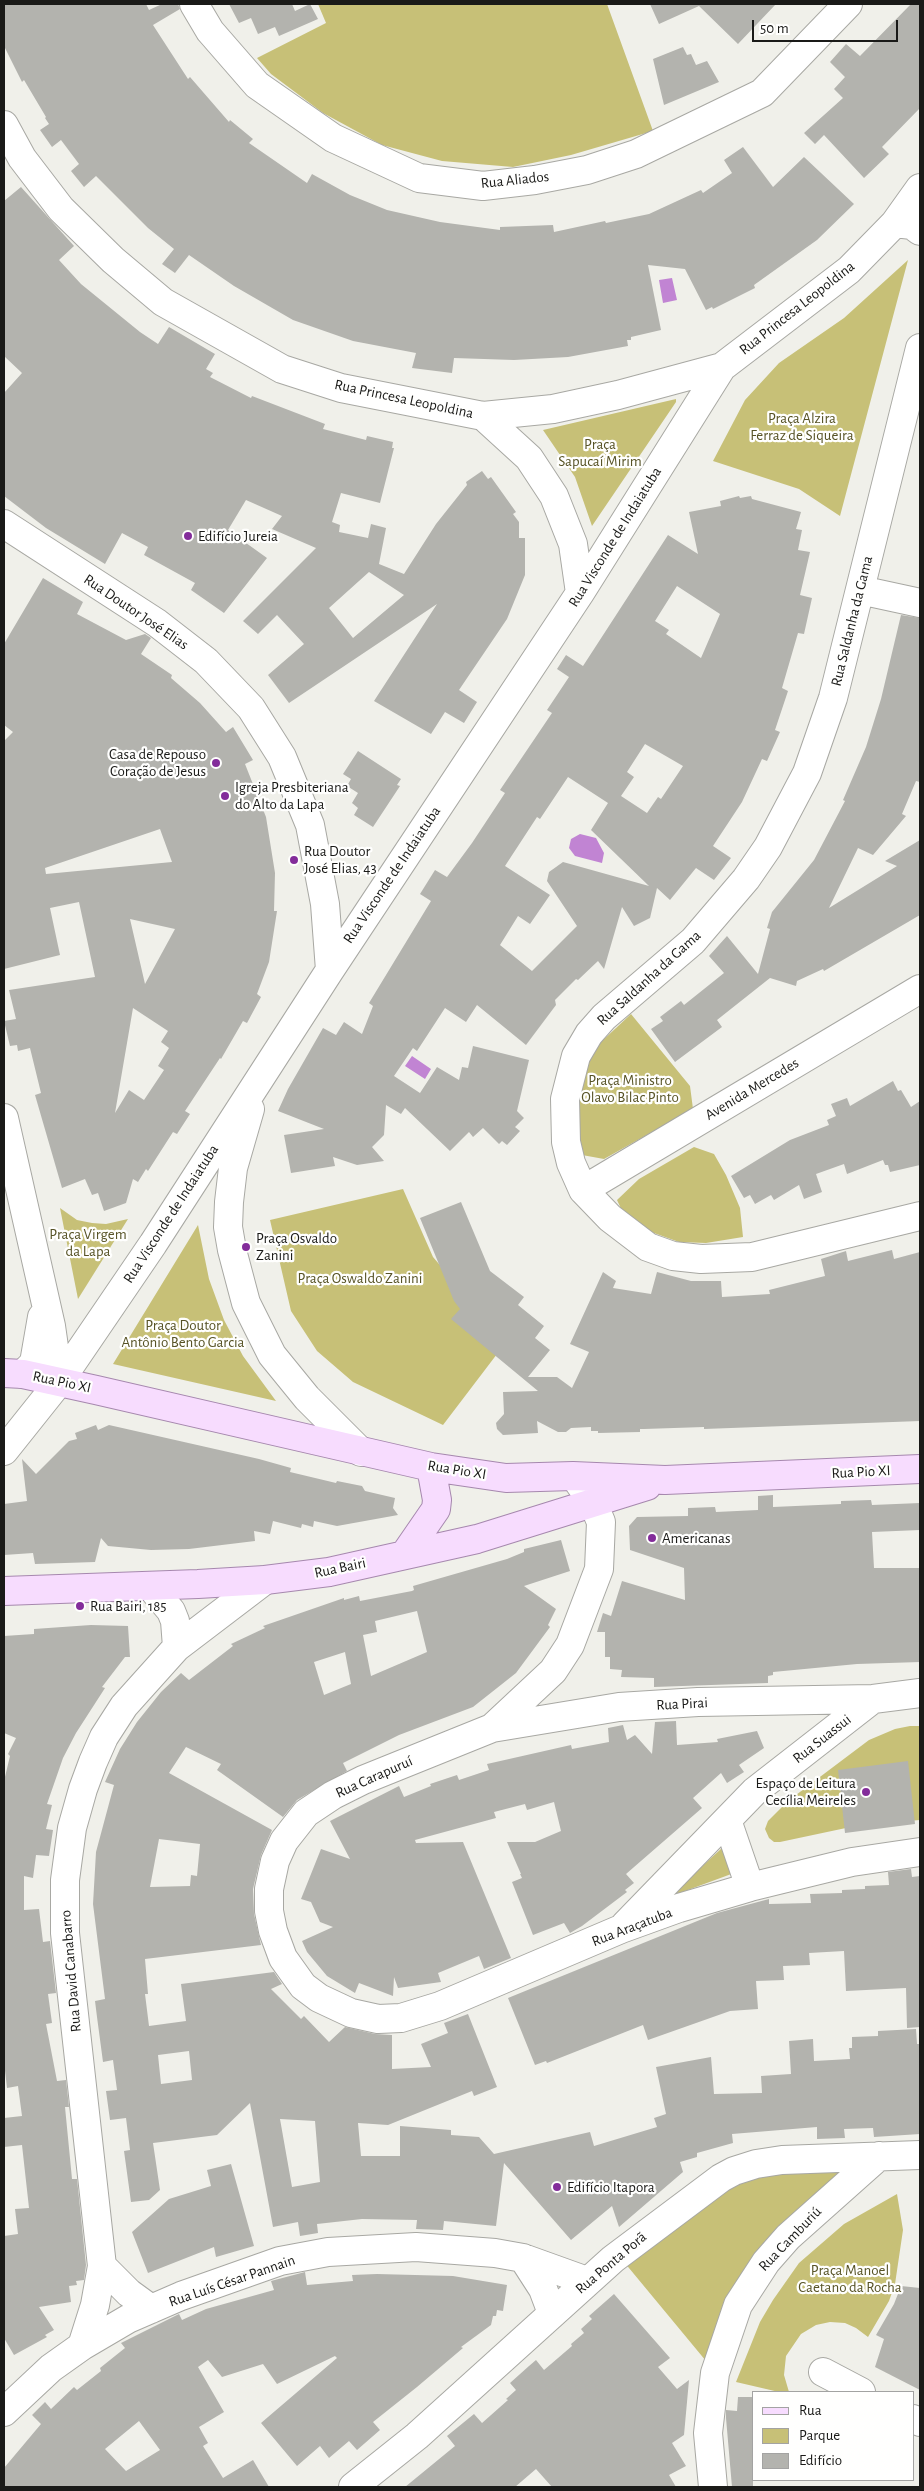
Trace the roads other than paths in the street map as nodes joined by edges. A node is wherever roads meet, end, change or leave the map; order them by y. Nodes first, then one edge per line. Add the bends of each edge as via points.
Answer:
1 (194, 4) edge
2 (848, 4) edge
3 (4, 125) edge
4 (920, 188) edge
5 (908, 227) edge
6 (920, 348) edge
7 (722, 367) junction
8 (483, 416) junction
9 (4, 524) edge
10 (860, 590) junction
11 (580, 593) junction
12 (920, 604) edge
13 (330, 970) junction
14 (920, 989) edge
15 (256, 1087) junction
16 (4, 1118) edge
17 (583, 1190) junction
18 (920, 1216) edge
19 (44, 1300) junction
20 (13, 1373) edge
21 (59, 1382) junction
22 (4, 1451) edge
23 (361, 1452) junction
24 (431, 1467) junction
25 (920, 1469) edge
26 (573, 1476) junction
27 (665, 1480) junction
28 (593, 1503) junction
29 (564, 1512) junction
30 (404, 1554) junction
31 (599, 1569) junction
32 (265, 1580) junction
33 (151, 1587) junction
34 (4, 1591) edge
35 (177, 1647) junction
36 (920, 1693) edge
37 (873, 1699) junction
38 (492, 1728) junction
39 (727, 1820) junction
40 (920, 1852) edge
41 (750, 1886) junction
42 (621, 1929) junction
43 (351, 2013) joint
44 (920, 2155) edge
45 (880, 2156) junction
46 (523, 2258) junction
47 (102, 2266) junction
48 (587, 2281) junction
49 (151, 2309) junction
50 (552, 2313) junction
51 (82, 2346) junction
52 (823, 2372) dead end
53 (16, 2387) edge
54 (859, 2391) edge
55 (4, 2412) edge
56 (353, 2487) edge
57 (714, 2487) edge

1 - 2 street, Rua Aliados via 210,31 257,85 334,138 419,178 484,186 588,170 636,154 753,98 762,93
3 - 8 street, Rua Princesa Leopoldina via 22,158 61,209 113,260 163,302 282,369 341,388
4 - 5 street, Rua Princesa Leopoldina
5 - 7 street, Rua Princesa Leopoldina
6 - 10 street, Rua Saldanha da Gama
7 - 8 street, Rua Princesa Leopoldina via 553,409
7 - 11 street, Rua Visconde de Indaiatuba
8 - 11 street via 529,458 554,496 573,544
9 - 13 street, Rua Doutor José Elias via 157,623 206,661 251,708 282,757 310,826 325,904
10 - 12 street
10 - 17 street, Rua Saldanha da Gama via 833,698 810,764 768,847 746,879 692,941 604,1017 576,1056 565,1099 566,1142
11 - 13 street, Rua Visconde de Indaiatuba
13 - 15 street, Rua Visconde de Indaiatuba
14 - 17 street, Avenida Mercedes
15 - 21 street, Rua Visconde de Indaiatuba
15 - 23 street via 233,1168 229,1202 230,1235 246,1304 272,1355 307,1398
16 - 19 street
17 - 18 street, Rua Saldanha da Gama via 610,1218 648,1247 673,1256 752,1257
19 - 20 street via 34,1363
19 - 21 street
20 - 21 main road, Rua Pio XI
21 - 22 street, Rua Visconde de Indaiatuba
21 - 23 main road, Rua Pio XI
23 - 24 main road, Rua Pio XI
24 - 26 main road, Rua Pio XI via 506,1478
24 - 30 main road via 436,1509
25 - 27 main road, Rua Pio XI
26 - 27 main road, Rua Pio XI
26 - 28 street, Rua Carapuruí
27 - 28 main road, Rua Bairi
28 - 29 main road, Rua Bairi
28 - 31 street, Rua Carapuruí via 601,1522
29 - 30 main road, Rua Bairi via 477,1538
29 - 31 street via 579,1517 586,1526
30 - 32 main road, Rua Bairi via 329,1572
31 - 38 street, Rua Carapuruí via 570,1645 553,1671
32 - 33 main road, Rua Bairi
32 - 35 street, Rua David Canabarro
33 - 34 main road, Rua Bairi
33 - 35 street via 171,1611
35 - 47 street, Rua David Canabarro via 124,1706 104,1737 82,1789 65,1880 65,1933
36 - 37 street, Rua Pirai
37 - 38 street, Rua Pirai via 698,1702 619,1707
37 - 39 street, Rua Suassui via 755,1791
38 - 43 street, Rua Carapuruí via 333,1795 306,1813 284,1841 275,1861 269,1889 273,1931 283,1958 303,1986 319,1998
39 - 41 street
39 - 42 street, Rua Suassui
40 - 41 street, Rua Araçatuba via 852,1862
41 - 42 street, Rua Araçatuba
42 - 43 street, Rua Araçatuba via 420,2014 378,2019
44 - 45 street, Rua Ponta Porã
45 - 48 street, Rua Ponta Porã via 782,2160 734,2171 697,2194
45 - 57 street, Rua Camburiú via 788,2237 766,2262 738,2305 715,2373 708,2433
46 - 48 street, Rua Luís César Pannain
46 - 49 street, Rua Luís César Pannain via 416,2247 328,2252 280,2261
46 - 50 street via 543,2289
47 - 49 street
47 - 51 street, Rua David Canabarro via 95,2305
48 - 50 street, Rua Ponta Porã
49 - 51 street, Rua Luís César Pannain
50 - 56 street, Rua Ponta Porã via 417,2436
51 - 53 street, Rua Luís César Pannain
52 - 54 street
53 - 55 street, Rua Luís César Pannain

